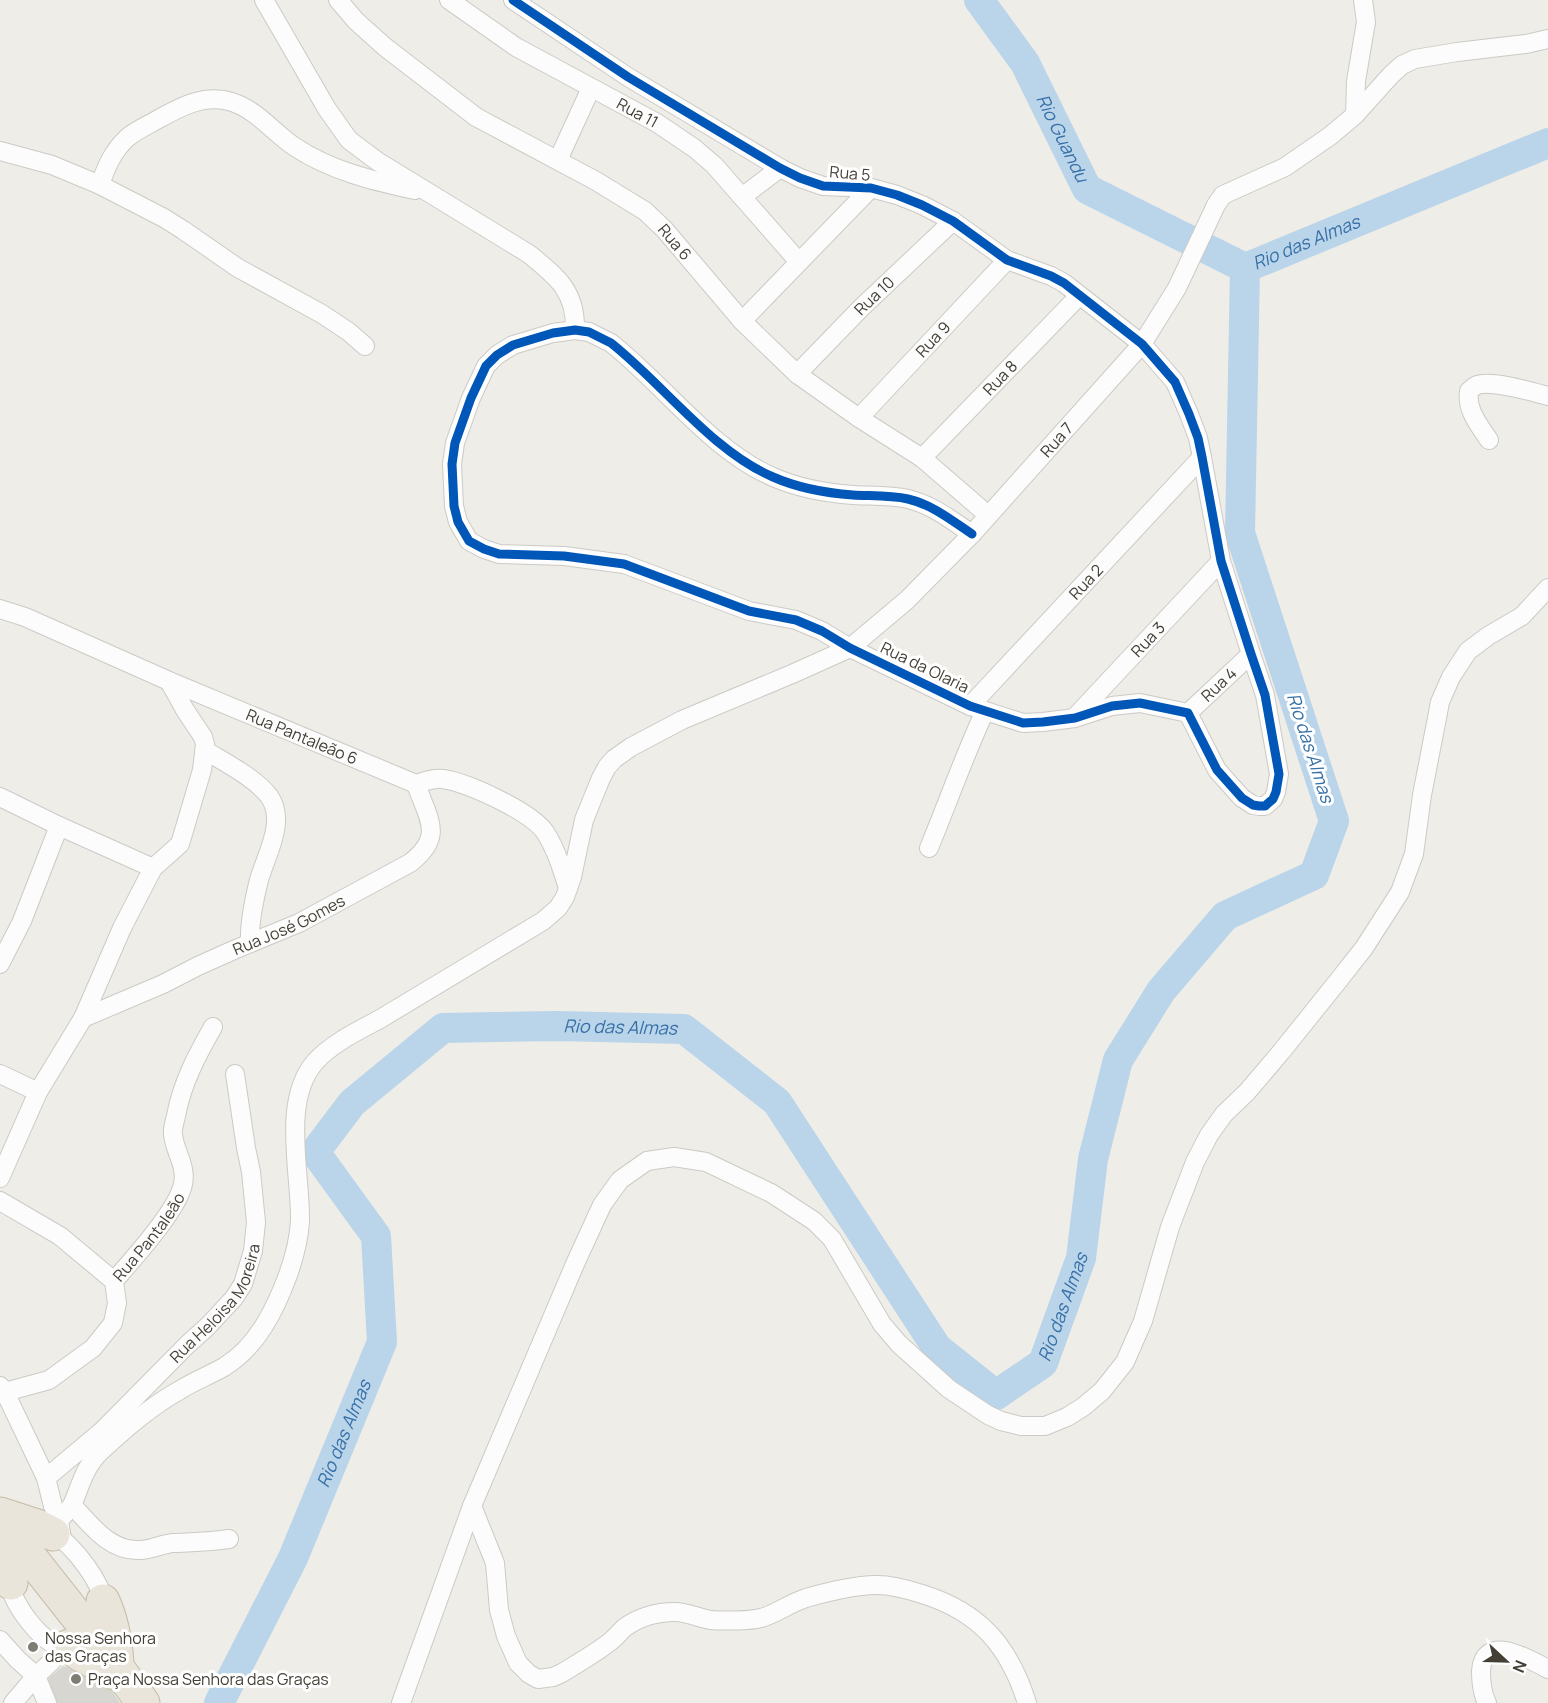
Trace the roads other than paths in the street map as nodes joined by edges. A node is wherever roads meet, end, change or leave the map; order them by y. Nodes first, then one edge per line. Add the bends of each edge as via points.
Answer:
1 (264, 0) edge
2 (449, 0) edge
3 (513, 0) edge
4 (1363, 0) edge
5 (339, 1) edge
6 (1548, 39) edge
7 (591, 88) junction
8 (1355, 115) junction
9 (0, 151) edge
10 (558, 160) junction
11 (780, 168) junction
12 (100, 185) junction
13 (871, 188) junction
14 (429, 193) junction
15 (742, 197) junction
16 (953, 221) junction
17 (1007, 260) junction
18 (799, 262) junction
19 (1079, 296) junction
20 (741, 321) junction
21 (575, 330) junction
22 (1142, 344) junction
23 (365, 346) dead end
24 (797, 374) junction
25 (1548, 396) edge
26 (859, 418) junction
27 (1489, 440) dead end
28 (1202, 457) junction
29 (922, 458) junction
30 (988, 515) junction
31 (972, 534) junction
32 (1221, 561) junction
33 (1548, 588) edge
34 (0, 609) edge
35 (850, 648) junction
36 (1251, 654) junction
37 (169, 681) junction
38 (977, 708) junction
39 (1188, 713) junction
40 (1075, 718) junction
41 (206, 751) junction
42 (416, 784) junction
43 (0, 797) edge
44 (59, 826) junction
45 (929, 848) dead end
46 (153, 868) junction
47 (568, 888) junction
48 (250, 943) junction
49 (0, 964) edge
50 (83, 1018) junction
51 (213, 1026) dead end
52 (0, 1074) edge
53 (236, 1074) dead end
54 (38, 1092) junction
55 (0, 1178) edge
56 (0, 1201) edge
57 (114, 1281) junction
58 (2, 1390) edge
59 (46, 1478) junction
60 (72, 1505) junction
61 (472, 1506) junction
62 (0, 1517) edge
63 (229, 1539) dead end
64 (28, 1560) edge
65 (104, 1601) junction
66 (0, 1640) edge
67 (73, 1641) junction
68 (1548, 1670) edge
69 (36, 1676) junction
70 (128, 1683) edge
71 (13, 1703) edge
72 (48, 1703) edge
73 (401, 1703) edge
74 (1027, 1703) edge
75 (1487, 1703) edge

1 - 14 street via 349,140
2 - 7 street, Rua 11 via 516,46
3 - 11 street, Rua 5 via 628,77
4 - 8 street via 1366,22 1356,81
5 - 10 street, Rua 6 via 385,47 468,112
6 - 8 street, Rua 7 via 1415,59 1391,75
7 - 10 street
7 - 15 street, Rua 11 via 674,133 714,165
8 - 22 street, Rua 7 via 1285,167 1223,195 1177,288
9 - 12 street via 52,165
10 - 20 street, Rua 6 via 645,211
11 - 13 street, Rua 5 via 823,186
11 - 15 street
12 - 14 street via 107,164 128,138 188,104 219,100 244,108 283,139 320,161 366,179
12 - 23 street via 183,230 238,268 349,332
13 - 16 street, Rua 5 via 922,205
13 - 18 street
14 - 21 street via 529,254 554,275 572,300
15 - 18 street, Rua 11
16 - 17 street, Rua 5
16 - 24 street, Rua 10
17 - 19 street, Rua 5 via 1051,276
17 - 26 street, Rua 9
18 - 20 street
19 - 22 street, Rua 5
19 - 29 street, Rua 8
20 - 24 street, Rua 6
21 - 31 street via 611,343 724,446 760,471 806,488 907,499 938,511
21 - 35 street, Rua da Olaria via 513,345 486,366 478,381 452,464 458,522 469,541 499,554 564,556 624,564 748,611 796,620
22 - 28 street, Rua 5 via 1175,382
22 - 30 street, Rua 7
24 - 26 street, Rua 6
25 - 27 street via 1476,385 1467,400
26 - 29 street, Rua 6
28 - 32 street, Rua 5
28 - 38 street, Rua 2
29 - 30 street, Rua 6
30 - 31 street, Rua 7
31 - 35 street, Rua 7 via 907,600
32 - 36 street, Rua 5
32 - 40 street, Rua 3
33 - 61 street via 1522,616 1468,651 1451,677 1440,702 1414,854 1400,892 1364,948 1209,1135 1170,1227 1143,1321 1125,1362 1096,1396 1067,1417 1045,1426 1021,1426 988,1415 949,1389 899,1344 882,1324 832,1239 814,1221 738,1176 706,1162 674,1156 647,1161 620,1180 602,1205
34 - 37 street, Rua Pantaleão 6
35 - 38 street, Rua da Olaria
35 - 47 street, Rua 7 via 682,720 614,759 601,778 584,820
36 - 39 street, Rua 4
36 - 39 street, Rua 5 via 1265,694 1279,774 1273,799 1259,806 1242,798 1217,770
37 - 41 street via 203,737
37 - 42 street, Rua Pantaleão 6
38 - 40 street, Rua da Olaria via 1023,723
38 - 45 street, Rua 2 via 956,782
39 - 40 street, Rua da Olaria via 1140,703 1112,706
41 - 46 street via 180,844
41 - 48 street via 268,795 276,816 276,831 259,880
42 - 47 street via 432,779 462,784 529,817 546,834
42 - 48 street, Rua José Gomes via 431,826 431,839 420,855 299,923
43 - 44 street
44 - 46 street
44 - 49 street via 22,921
46 - 50 street
47 - 60 street, Rua 7 via 558,908 543,921 357,1031 315,1062 298,1096 298,1237 273,1310 238,1357 165,1399 98,1454 85,1470
48 - 50 street, Rua José Gomes
50 - 54 street
51 - 57 street, Rua Pantaleão via 179,1098 172,1134 184,1168 180,1194
52 - 54 street
53 - 59 street, Rua Heloisa Moreira via 256,1222 253,1251 243,1284 208,1326 109,1425
54 - 55 street
56 - 57 street via 60,1236
57 - 58 street, Rua Pantaleão via 117,1303 113,1323 93,1348 49,1380
58 - 59 street
59 - 64 street via 53,1506
60 - 63 street via 106,1541 124,1548 141,1551 171,1543
60 - 64 street, Rua 7
61 - 73 street
61 - 74 street via 495,1563 499,1610 506,1636 518,1663 538,1679 562,1673 646,1615 677,1612 712,1620 761,1618 807,1598 874,1584 932,1597 972,1617 996,1641 1020,1680
62 - 64 highway via 37,1526
64 - 65 street via 95,1579
64 - 67 highway
65 - 67 street via 104,1607
65 - 70 highway
66 - 69 street
67 - 69 street
67 - 70 highway
68 - 75 street via 1511,1651 1490,1653 1484,1659 1481,1674
69 - 71 street
69 - 72 street

